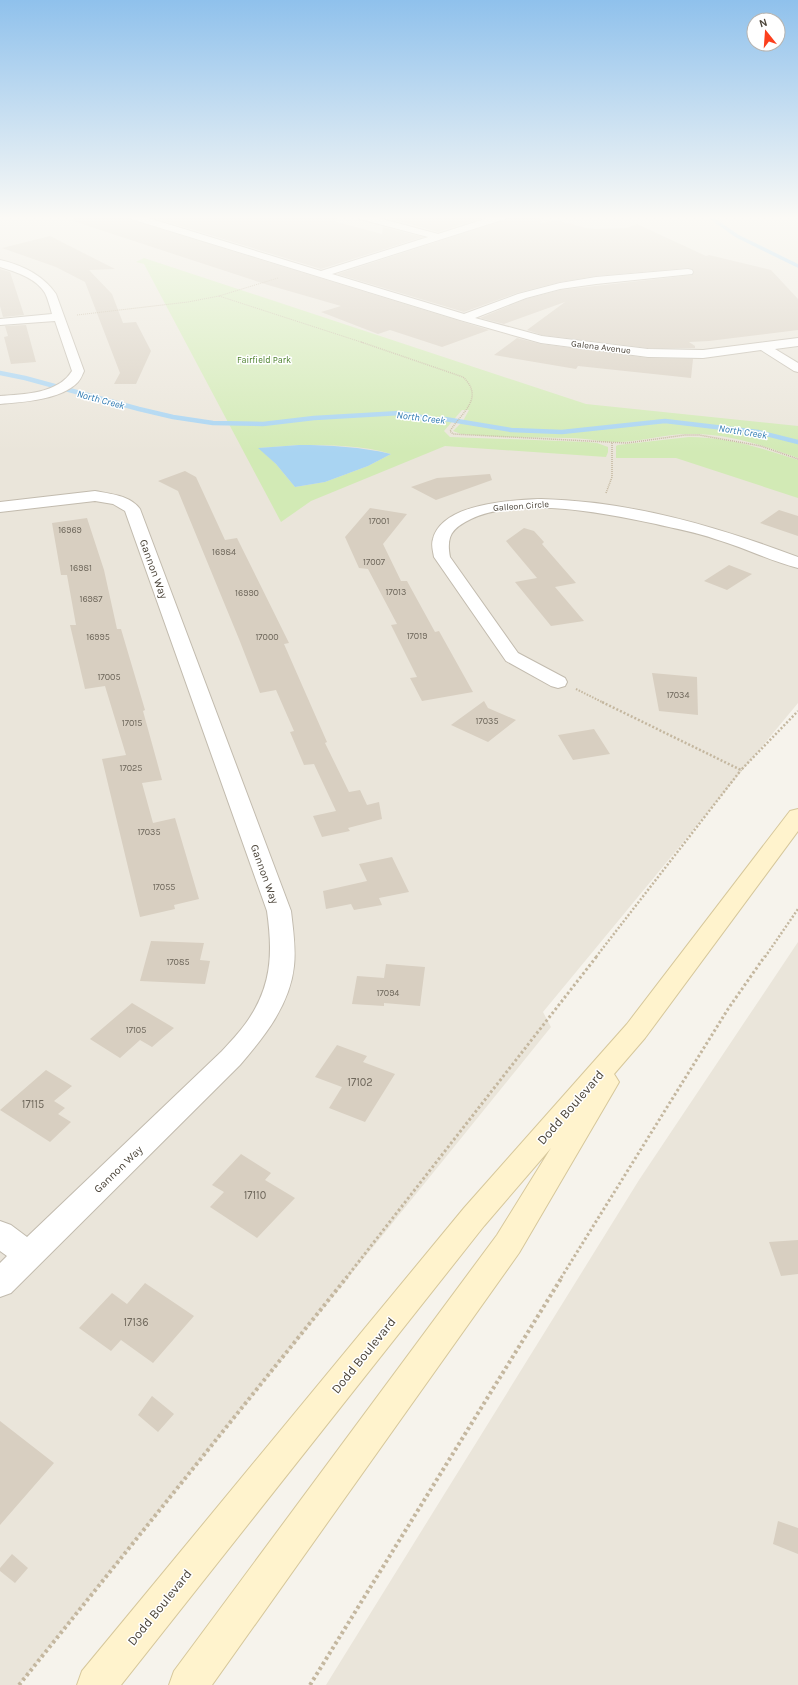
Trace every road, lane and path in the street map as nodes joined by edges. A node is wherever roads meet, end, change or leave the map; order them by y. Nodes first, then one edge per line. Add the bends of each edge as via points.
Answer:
1 (51, 296) edge
2 (219, 296) joint
3 (391, 296) edge
4 (523, 296) edge
5 (58, 317) junction
6 (464, 318) junction
7 (0, 322) edge
8 (798, 342) edge
9 (764, 346) junction
10 (798, 368) edge
11 (0, 400) edge
12 (612, 443) junction
13 (798, 459) edge
14 (0, 507) edge
15 (601, 508) junction
16 (798, 563) edge
17 (558, 682) joint
18 (798, 711) edge
19 (741, 770) junction
20 (798, 816) edge
21 (798, 909) edge
22 (636, 1031) junction
23 (0, 1234) edge
24 (29, 1255) junction
25 (0, 1283) edge
26 (19, 1685) edge
27 (96, 1685) edge
28 (188, 1685) edge
29 (310, 1685) edge

1 - 5 street
2 - 5 path via 161,306
2 - 12 path via 464,377 470,381 474,395 450,431 453,434 542,440 577,439
3 - 6 street, Galena Avenue
4 - 6 street
5 - 7 street
5 - 11 street via 78,371 76,378 47,393
6 - 9 street, Galena Avenue via 541,339 648,353 703,354
8 - 9 street, Galena Avenue
9 - 10 street
12 - 13 path via 698,435 746,442
12 - 15 path via 612,477
14 - 24 street, Gannon Way via 95,496 118,500 132,509 279,911 283,939 282,967 273,999 255,1030 232,1058
15 - 16 street, Galleon Circle via 720,535
15 - 17 street, Galleon Circle via 557,504 500,506 480,510 464,517 449,525 440,536 442,557 512,657
17 - 19 path via 597,698
18 - 19 path
19 - 26 path via 327,1303
20 - 22 street, Dodd Boulevard
21 - 29 path via 728,1009
22 - 27 street, Dodd Boulevard via 474,1217
22 - 28 street, Dodd Boulevard via 508,1244
23 - 24 street
24 - 25 street, Gannon Way

